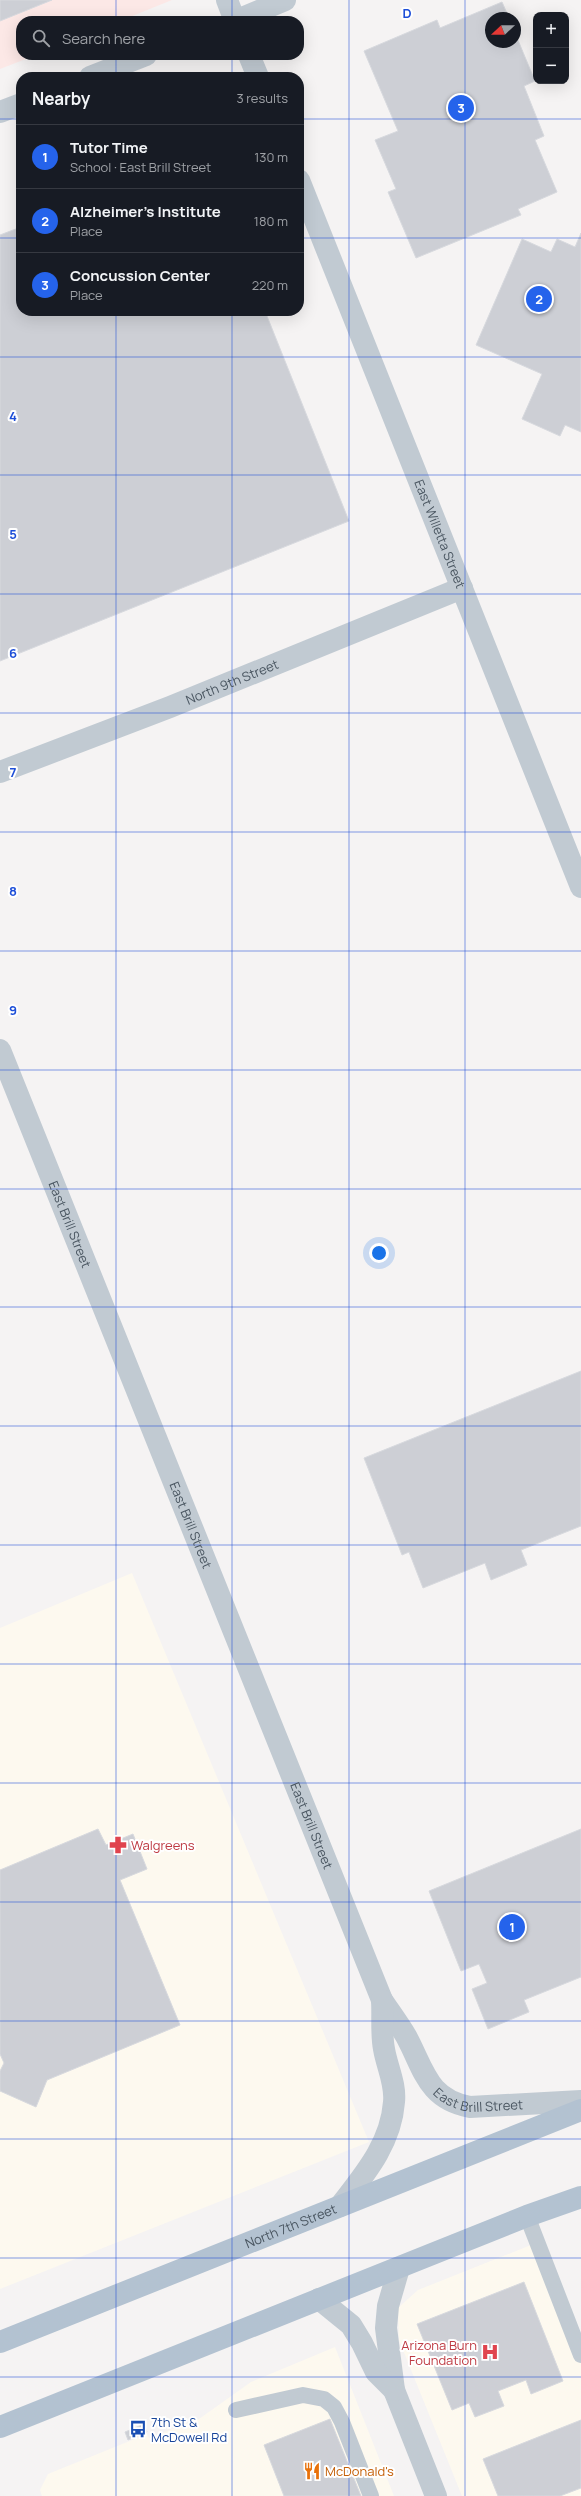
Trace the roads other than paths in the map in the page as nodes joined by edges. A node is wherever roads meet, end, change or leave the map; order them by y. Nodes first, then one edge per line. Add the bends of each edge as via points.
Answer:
1 (227, 0) edge
2 (285, 0) edge
3 (233, 16) edge
4 (247, 16) edge
5 (133, 60) edge
6 (251, 60) edge
7 (103, 72) edge
8 (256, 72) edge
9 (16, 106) edge
10 (0, 112) edge
11 (304, 193) edge
12 (462, 588) junction
13 (0, 772) edge
14 (581, 887) edge
15 (0, 1050) edge
16 (382, 2000) junction
17 (581, 2100) edge
18 (581, 2110) edge
19 (581, 2197) edge
20 (340, 2206) junction
21 (527, 2216) junction
22 (398, 2268) junction
23 (319, 2299) junction
24 (0, 2342) edge
25 (581, 2355) edge
26 (394, 2390) junction
27 (236, 2410) dead end
28 (0, 2427) edge
29 (371, 2496) edge
30 (436, 2496) edge

1 - 3 street
2 - 4 street
5 - 7 street
6 - 8 street
9 - 10 street
11 - 12 street, East Willetta Street
12 - 13 street, North 9th Street via 170,707
12 - 14 street, East Willetta Street
15 - 16 street, East Brill Street
16 - 17 street, East Brill Street via 406,2037 426,2080 438,2093 455,2104 470,2107
16 - 20 street, East Brill Street via 383,2047 393,2085 394,2102 390,2124 372,2165
18 - 20 main road, North 7th Street
19 - 21 main road
20 - 24 main road, North 7th Street
21 - 22 main road
21 - 25 lane
22 - 23 main road
22 - 26 street via 388,2306 386,2328
23 - 26 street via 351,2325 376,2372
23 - 28 main road
26 - 30 street
27 - 29 lane via 303,2395 324,2399 334,2407 342,2422

